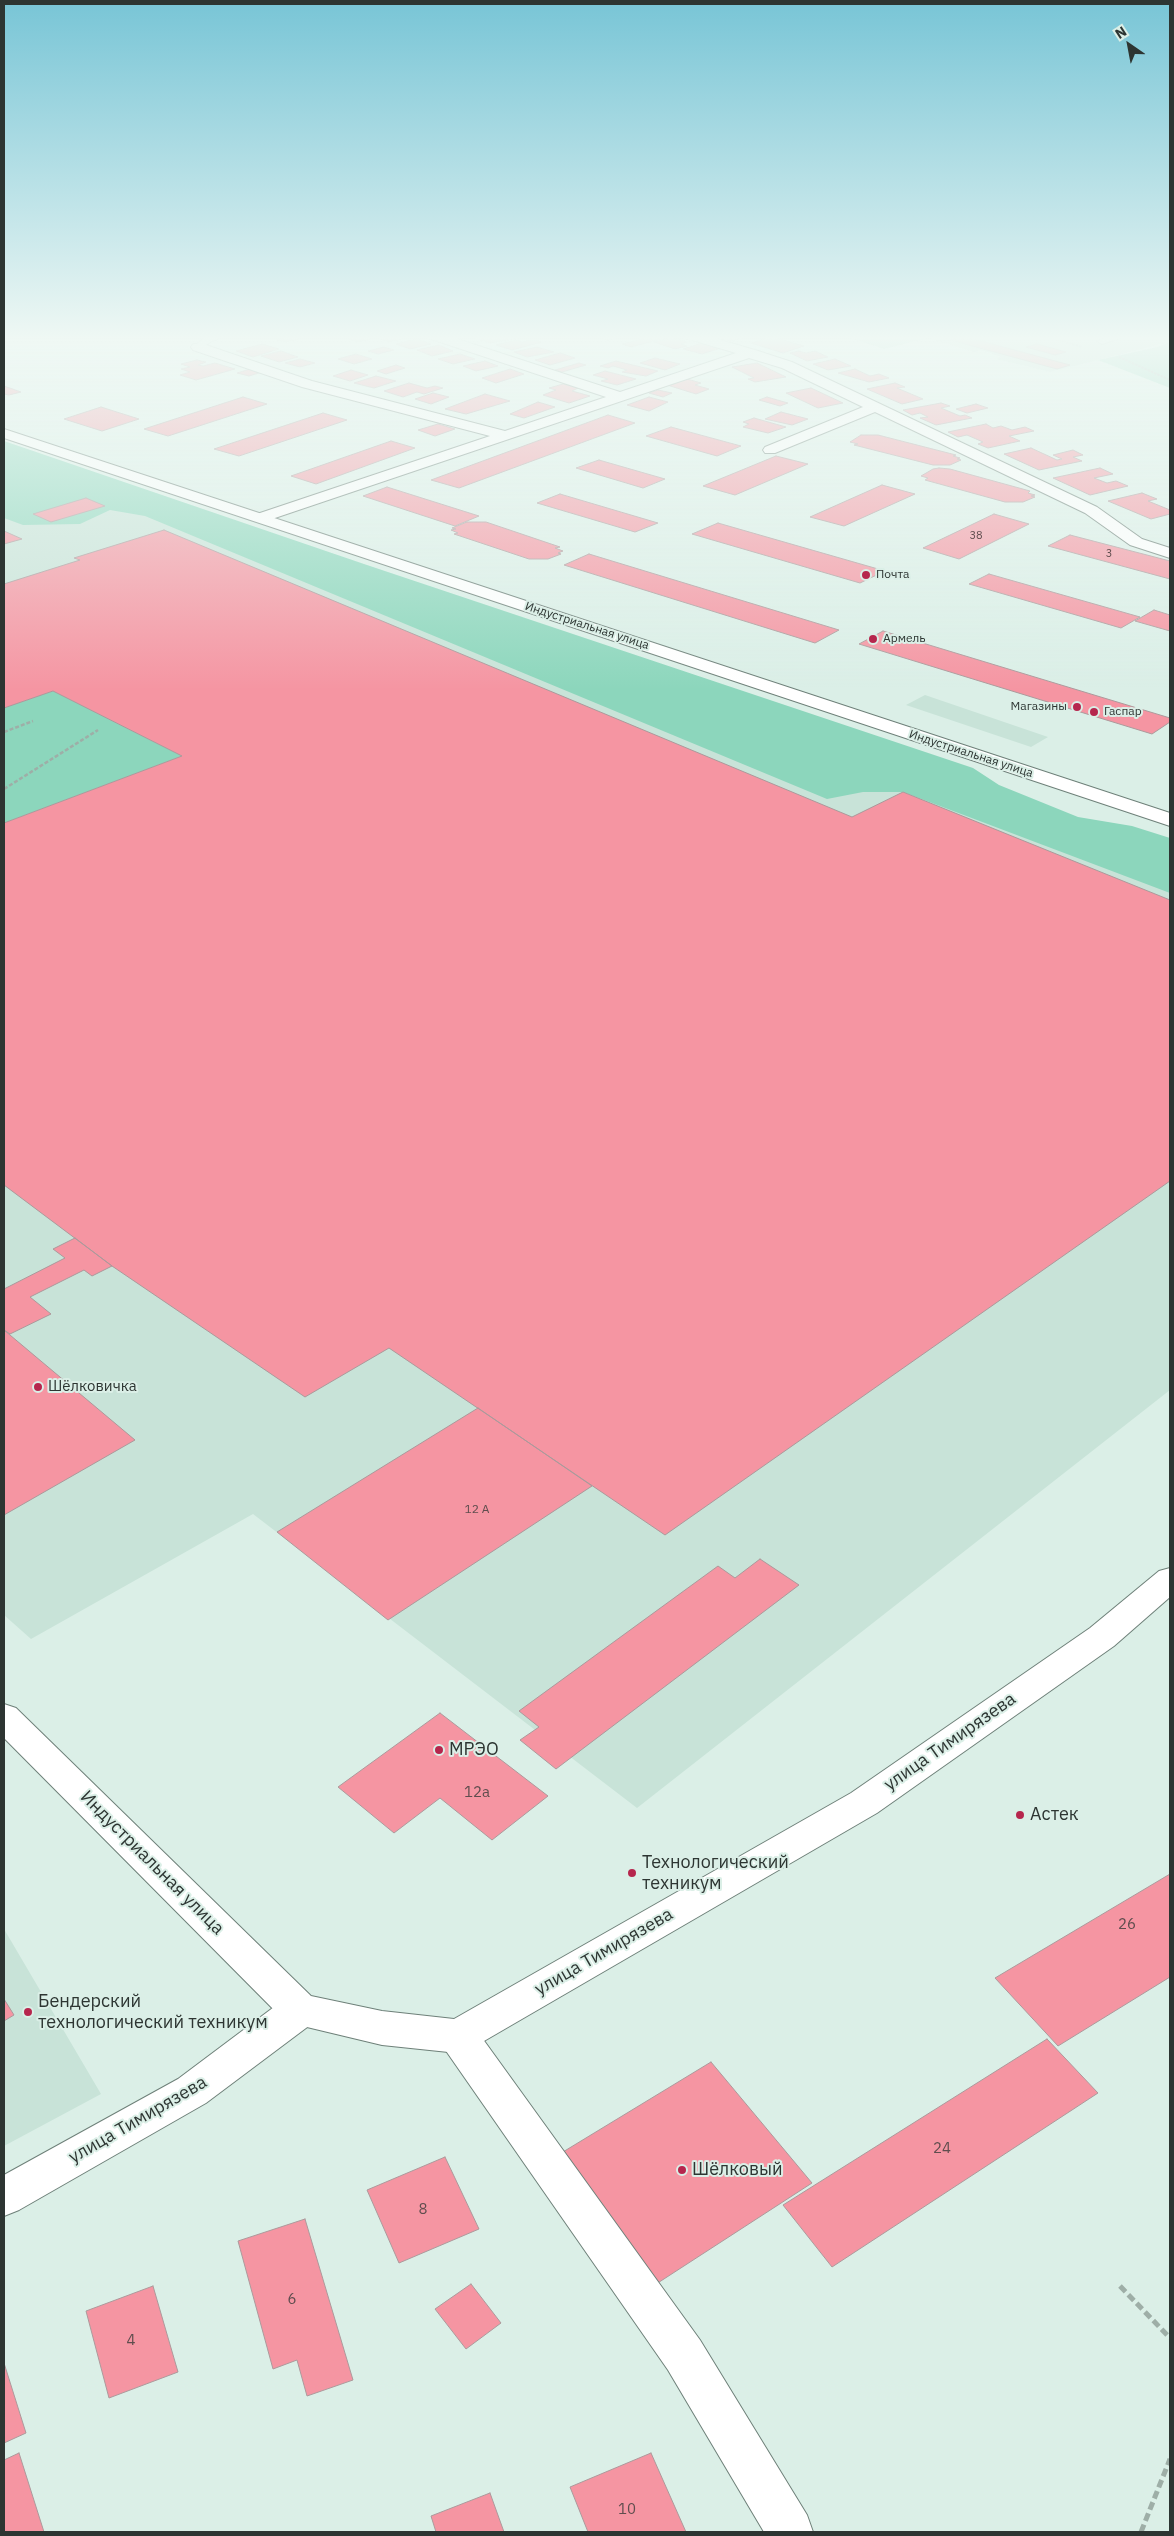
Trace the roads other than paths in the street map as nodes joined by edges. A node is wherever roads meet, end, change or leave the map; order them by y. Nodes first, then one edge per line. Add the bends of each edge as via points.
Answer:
1 (65, 453) edge
2 (451, 453) edge
3 (972, 453) edge
4 (260, 518) junction
5 (1170, 553) edge
6 (1170, 820) edge
7 (1170, 1579) edge
8 (4, 1717) edge
9 (300, 2010) junction
10 (458, 2036) junction
11 (4, 2197) edge
12 (790, 2532) edge

1 - 4 street, Индустриальная улица
2 - 4 street
3 - 5 street via 1091,510 1136,542
4 - 6 street, Индустриальная улица
7 - 10 street, улица Тимирязева via 1102,1637 864,1802
8 - 9 street, Индустриальная улица
9 - 10 street via 382,2028
9 - 11 street, улица Тимирязева via 192,2092
10 - 12 street via 684,2355

